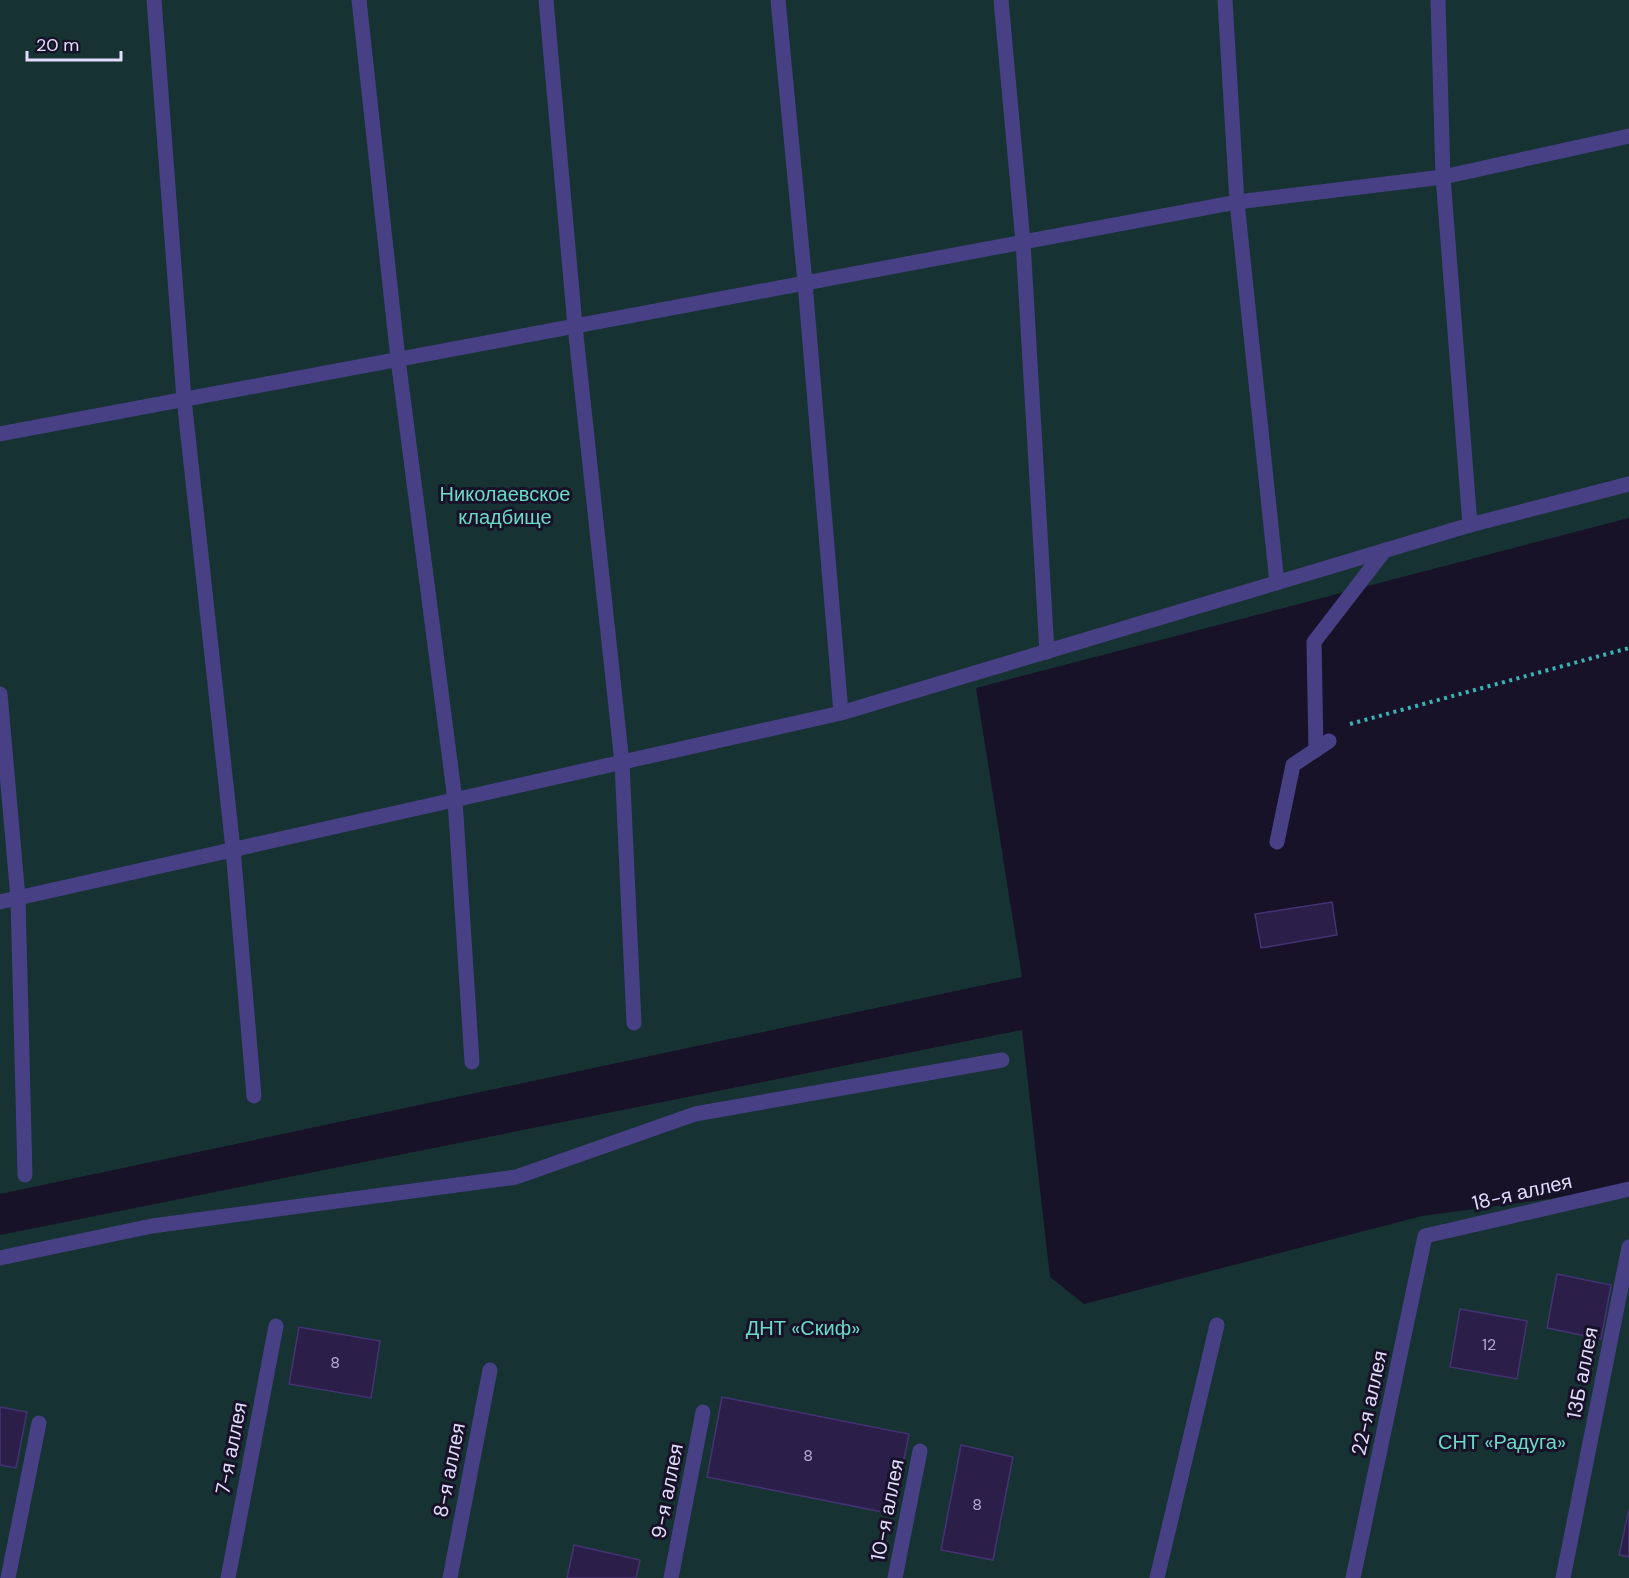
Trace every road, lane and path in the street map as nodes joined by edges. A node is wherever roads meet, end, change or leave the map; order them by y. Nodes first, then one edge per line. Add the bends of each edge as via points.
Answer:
1 (154, 0) edge
2 (359, 0) edge
3 (546, 0) edge
4 (778, 0) edge
5 (1001, 0) edge
6 (1225, 0) edge
7 (1438, 0) edge
8 (1629, 136) edge
9 (1443, 177) junction
10 (1237, 202) junction
11 (1023, 242) junction
12 (805, 283) junction
13 (575, 326) junction
14 (398, 359) junction
15 (184, 399) junction
16 (0, 434) edge
17 (1629, 484) edge
18 (1470, 525) junction
19 (1385, 550) junction
20 (1277, 583) junction
21 (1629, 648) edge
22 (1047, 652) junction
23 (0, 694) edge
24 (841, 713) junction
25 (1350, 723) dead end
26 (1329, 741) dead end
27 (1316, 750) junction
28 (622, 763) junction
29 (455, 800) junction
30 (1276, 842) dead end
31 (233, 849) junction
32 (18, 898) junction
33 (0, 902) edge
34 (634, 1023) dead end
35 (1002, 1060) dead end
36 (472, 1062) dead end
37 (254, 1096) dead end
38 (25, 1175) dead end
39 (1629, 1190) edge
40 (1425, 1236) joint
41 (1629, 1247) edge
42 (0, 1258) edge
43 (1217, 1325) dead end
44 (276, 1326) dead end
45 (490, 1370) dead end
46 (704, 1412) dead end
47 (39, 1423) dead end
48 (920, 1451) dead end
49 (9, 1578) edge
50 (228, 1578) edge
51 (450, 1578) edge
52 (671, 1578) edge
53 (895, 1578) edge
54 (1157, 1578) edge
55 (1353, 1578) edge
56 (1563, 1578) edge

1 - 15 lane
2 - 14 lane
3 - 13 lane
4 - 12 lane
5 - 11 lane
6 - 10 lane
7 - 9 lane
8 - 9 lane
9 - 10 lane
9 - 18 lane
10 - 11 lane
10 - 20 lane
11 - 12 lane
11 - 22 lane
12 - 13 lane
12 - 24 lane
13 - 14 lane
13 - 28 lane
14 - 15 lane
14 - 29 lane
15 - 16 lane
15 - 31 lane
17 - 18 lane
18 - 19 lane
19 - 20 lane
19 - 27 lane via 1314,642
20 - 22 lane
21 - 25 path
22 - 24 lane
23 - 32 lane
24 - 28 lane
26 - 27 lane
27 - 30 lane via 1293,765
28 - 29 lane
28 - 34 lane
29 - 31 lane
29 - 36 lane
31 - 32 lane
31 - 37 lane
32 - 33 lane
32 - 38 lane
35 - 42 lane via 695,1114 516,1177 152,1226
39 - 40 lane, 18-я аллея
40 - 55 lane, 22-я аллея
41 - 56 lane, 13Б аллея
43 - 54 lane
44 - 50 lane, 7-я аллея
45 - 51 lane, 8-я аллея
46 - 52 lane, 9-я аллея
47 - 49 lane
48 - 53 lane, 10-я аллея

